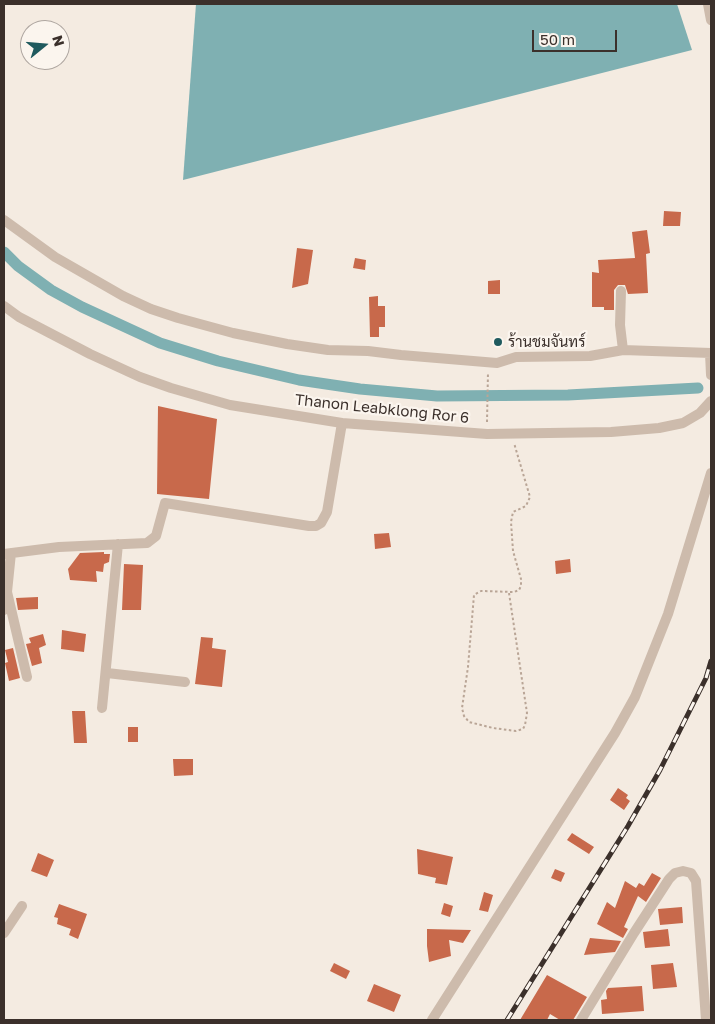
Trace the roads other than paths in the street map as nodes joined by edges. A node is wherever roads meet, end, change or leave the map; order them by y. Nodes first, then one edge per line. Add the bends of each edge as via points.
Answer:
1 (708, 4) edge
2 (711, 20) edge
3 (4, 220) edge
4 (622, 291) dead end
5 (4, 306) edge
6 (623, 350) junction
7 (711, 353) edge
8 (711, 375) edge
9 (710, 407) edge
10 (342, 423) junction
11 (711, 473) edge
12 (118, 544) junction
13 (7, 554) edge
14 (7, 592) junction
15 (4, 610) edge
16 (107, 673) junction
17 (27, 676) dead end
18 (185, 682) dead end
19 (102, 708) dead end
20 (22, 906) dead end
21 (4, 934) edge
22 (432, 1020) edge
23 (581, 1020) edge
24 (706, 1020) edge

1 - 2 street
3 - 6 street via 55,257 123,296 178,318 242,335 328,350 497,363 516,357 590,356
4 - 6 street via 620,325
5 - 10 street, Thanon Leabklong Ror 6 via 90,354 171,388 230,405
6 - 7 street
7 - 8 street
9 - 10 street, Thanon Leabklong Ror 6 via 692,420 673,426 611,432 487,434
10 - 12 street via 327,512 316,526 166,503 154,539
11 - 22 street via 668,614 635,697
12 - 13 street
12 - 16 street
13 - 14 street
14 - 15 street
14 - 17 street
16 - 18 street
16 - 19 street
20 - 21 street
23 - 24 street via 669,879 683,871 692,873 696,881

